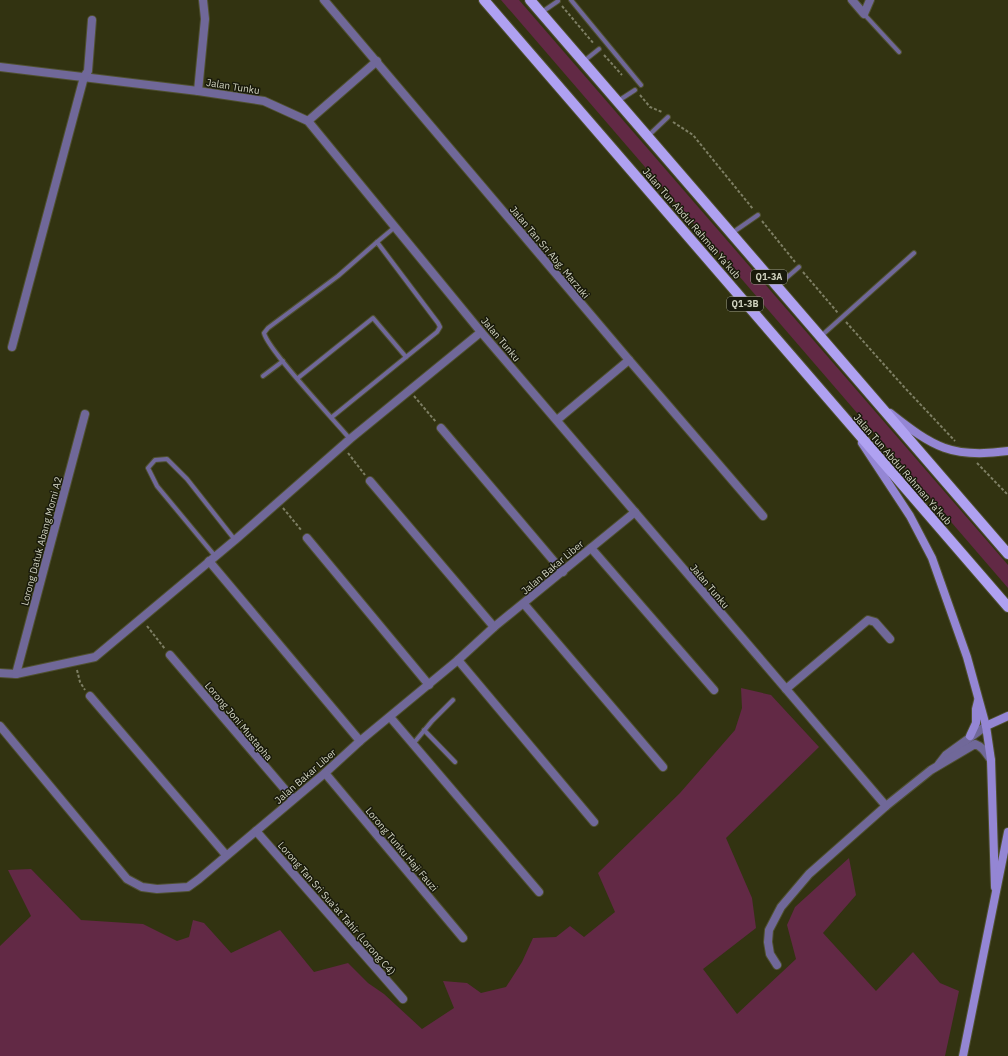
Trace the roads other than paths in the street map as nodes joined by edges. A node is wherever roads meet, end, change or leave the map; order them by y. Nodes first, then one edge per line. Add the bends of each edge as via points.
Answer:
1 (203, 0) edge
2 (324, 0) edge
3 (484, 0) edge
4 (530, 0) edge
5 (571, 0) edge
6 (852, 0) edge
7 (870, 0) edge
8 (558, 1) road end
9 (541, 12) junction
10 (864, 14) junction
11 (92, 20) dead end
12 (599, 49) road end
13 (899, 52) dead end
14 (377, 62) junction
15 (583, 62) junction
16 (0, 67) edge
17 (84, 77) junction
18 (641, 85) dead end
19 (635, 90) road end
20 (198, 91) junction
21 (618, 102) junction
22 (668, 117) road end
23 (308, 121) junction
24 (648, 136) junction
25 (758, 215) road end
26 (395, 227) junction
27 (731, 234) junction
28 (377, 242) junction
29 (914, 253) dead end
30 (799, 267) road end
31 (776, 286) junction
32 (481, 332) junction
33 (820, 337) junction
34 (12, 347) dead end
35 (406, 357) junction
36 (629, 360) junction
37 (283, 361) junction
38 (263, 376) dead end
39 (298, 378) junction
40 (874, 400) junction
41 (85, 414) dead end
42 (332, 417) junction
43 (557, 420) junction
44 (441, 428) road end
45 (853, 429) junction
46 (350, 439) junction
47 (1008, 451) edge
48 (370, 481) road end
49 (634, 512) junction
50 (763, 516) dead end
51 (307, 538) road end
52 (236, 540) junction
53 (592, 548) junction
54 (1008, 554) edge
55 (212, 559) junction
56 (563, 572) junction
57 (524, 604) junction
58 (1008, 607) edge
59 (494, 627) junction
60 (890, 639) dead end
61 (170, 655) road end
62 (458, 660) junction
63 (0, 673) edge
64 (16, 674) junction
65 (429, 685) junction
66 (786, 689) junction
67 (714, 690) dead end
68 (90, 696) road end
69 (452, 700) dead end
70 (978, 701) junction
71 (1008, 716) edge
72 (390, 717) junction
73 (0, 726) edge
74 (986, 726) junction
75 (424, 730) junction
76 (970, 736) junction
77 (360, 741) junction
78 (413, 744) junction
79 (991, 760) junction
80 (455, 762) dead end
81 (937, 766) junction
82 (663, 767) dead end
83 (325, 773) junction
84 (293, 799) junction
85 (886, 806) junction
86 (594, 822) dead end
87 (256, 831) junction
88 (1008, 832) edge
89 (226, 856) junction
90 (996, 887) junction
91 (538, 892) dead end
92 (463, 938) dead end
93 (778, 965) dead end
94 (403, 999) dead end
95 (963, 1056) edge

1 - 20 street via 205,19
2 - 14 street, Jalan Tan Sri Abg. Marzuki
3 - 45 main road, Jalan Tun Abdul Rahman Ya'kub / Q1-3B
4 - 9 main road, Q1-3A
5 - 18 lane
6 - 10 street
7 - 10 street
8 - 9 lane
9 - 15 main road, Q1-3A
10 - 13 lane
11 - 17 street via 88,71
12 - 15 lane
14 - 23 street
14 - 36 street, Jalan Tan Sri Abg. Marzuki
15 - 21 main road, Q1-3A
16 - 17 street, Jalan Tunku
17 - 20 street, Jalan Tunku
17 - 34 street
19 - 21 lane
20 - 23 street, Jalan Tunku via 264,102
21 - 24 main road, Q1-3A
22 - 24 lane
23 - 26 street, Jalan Tunku
24 - 27 main road, Q1-3A
25 - 27 lane
26 - 28 lane
26 - 32 street, Jalan Tunku
27 - 31 main road, Q1-3A
28 - 35 lane via 440,327
28 - 37 lane via 338,276 264,333 265,339
29 - 33 lane
30 - 31 lane
31 - 33 main road, Q1-3A
32 - 43 street, Jalan Tunku
32 - 46 street
33 - 40 main road, Q1-3A
35 - 39 lane via 373,318
35 - 42 lane
36 - 43 street
36 - 50 street, Jalan Tan Sri Abg. Marzuki
37 - 38 lane
37 - 39 lane
39 - 42 lane
40 - 47 street via 918,435 942,448 968,454
40 - 54 main road, Q1-3A
41 - 64 street, Lorong Datuk Abang Morni A2
42 - 46 lane
43 - 49 street, Jalan Tunku
44 - 56 street
45 - 58 main road, Jalan Tun Abdul Rahman Ya'kub / Q1-3B
45 - 70 street via 910,516 932,558 968,657
46 - 52 street
48 - 59 street
49 - 53 street, Jalan Bakar Liber
49 - 66 street, Jalan Tunku
51 - 65 street
52 - 55 street
52 - 55 lane via 187,479 167,459 155,460 148,468 157,486
53 - 56 street, Jalan Bakar Liber
53 - 67 street
55 - 64 street via 95,657
55 - 77 street
56 - 57 street, Jalan Bakar Liber
57 - 59 street, Jalan Bakar Liber
57 - 82 street
59 - 62 street, Jalan Bakar Liber
60 - 66 street via 875,622 868,620
61 - 84 street, Lorong Joni Mustapha
62 - 65 street, Jalan Bakar Liber
62 - 86 street
63 - 64 street
65 - 72 street, Jalan Bakar Liber
66 - 85 street, Jalan Tunku
68 - 89 street
69 - 75 lane
70 - 74 street
70 - 76 street via 976,723
71 - 74 street
72 - 77 street, Jalan Bakar Liber
72 - 78 street
73 - 89 street, Jalan Bakar Liber via 128,879 142,887 157,889 188,887
74 - 76 street
74 - 79 street
75 - 78 lane
75 - 80 lane
76 - 81 street via 946,755
77 - 83 street, Jalan Bakar Liber
78 - 91 street
79 - 81 street via 984,750 975,744
79 - 90 street
81 - 85 street
83 - 84 street, Jalan Bakar Liber
83 - 92 street, Lorong Tunku Haji Fauzi
84 - 87 street, Jalan Bakar Liber
85 - 93 street via 809,874 781,906 769,930 768,942 770,954
87 - 89 street, Jalan Bakar Liber
87 - 94 street, Lorong Tan Sri Sua'at Tahir (Lorong C4)
88 - 90 street
90 - 95 street

